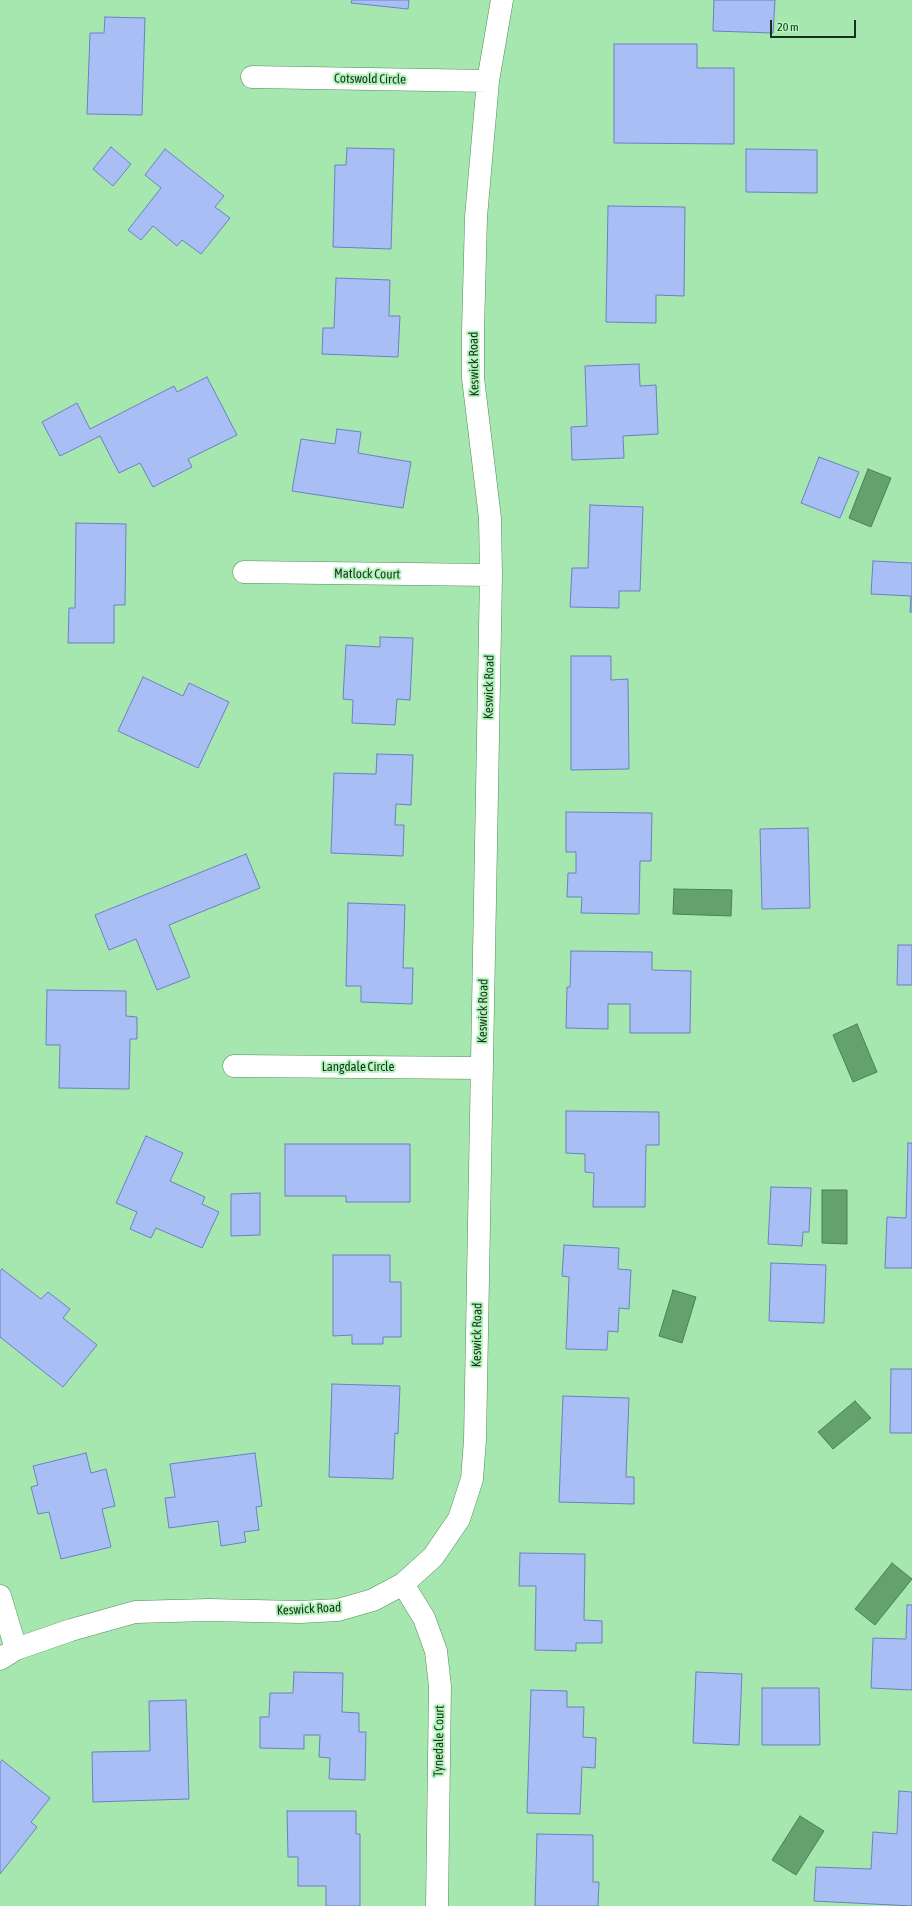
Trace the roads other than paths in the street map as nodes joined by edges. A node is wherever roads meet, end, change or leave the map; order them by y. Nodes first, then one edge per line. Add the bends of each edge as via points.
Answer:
1 (502, 0) edge
2 (252, 77) dead end
3 (488, 81) junction
4 (244, 572) dead end
5 (491, 576) junction
6 (234, 1066) dead end
7 (482, 1068) junction
8 (403, 1584) junction
9 (0, 1596) edge
10 (8, 1654) edge
11 (437, 1906) edge

1 - 3 street, Keswick Road
2 - 3 street, Cotswold Circle
3 - 5 street, Keswick Road via 476,216 473,378 490,518
4 - 5 street, Matlock Court
5 - 7 street, Keswick Road
6 - 7 street, Langdale Circle
7 - 8 street, Keswick Road via 475,1440 472,1479 459,1519 433,1557
8 - 10 street, Keswick Road via 373,1600 338,1610 135,1612 71,1630
8 - 11 street, Tynedale Court via 424,1618 436,1651 440,1686
9 - 10 street

